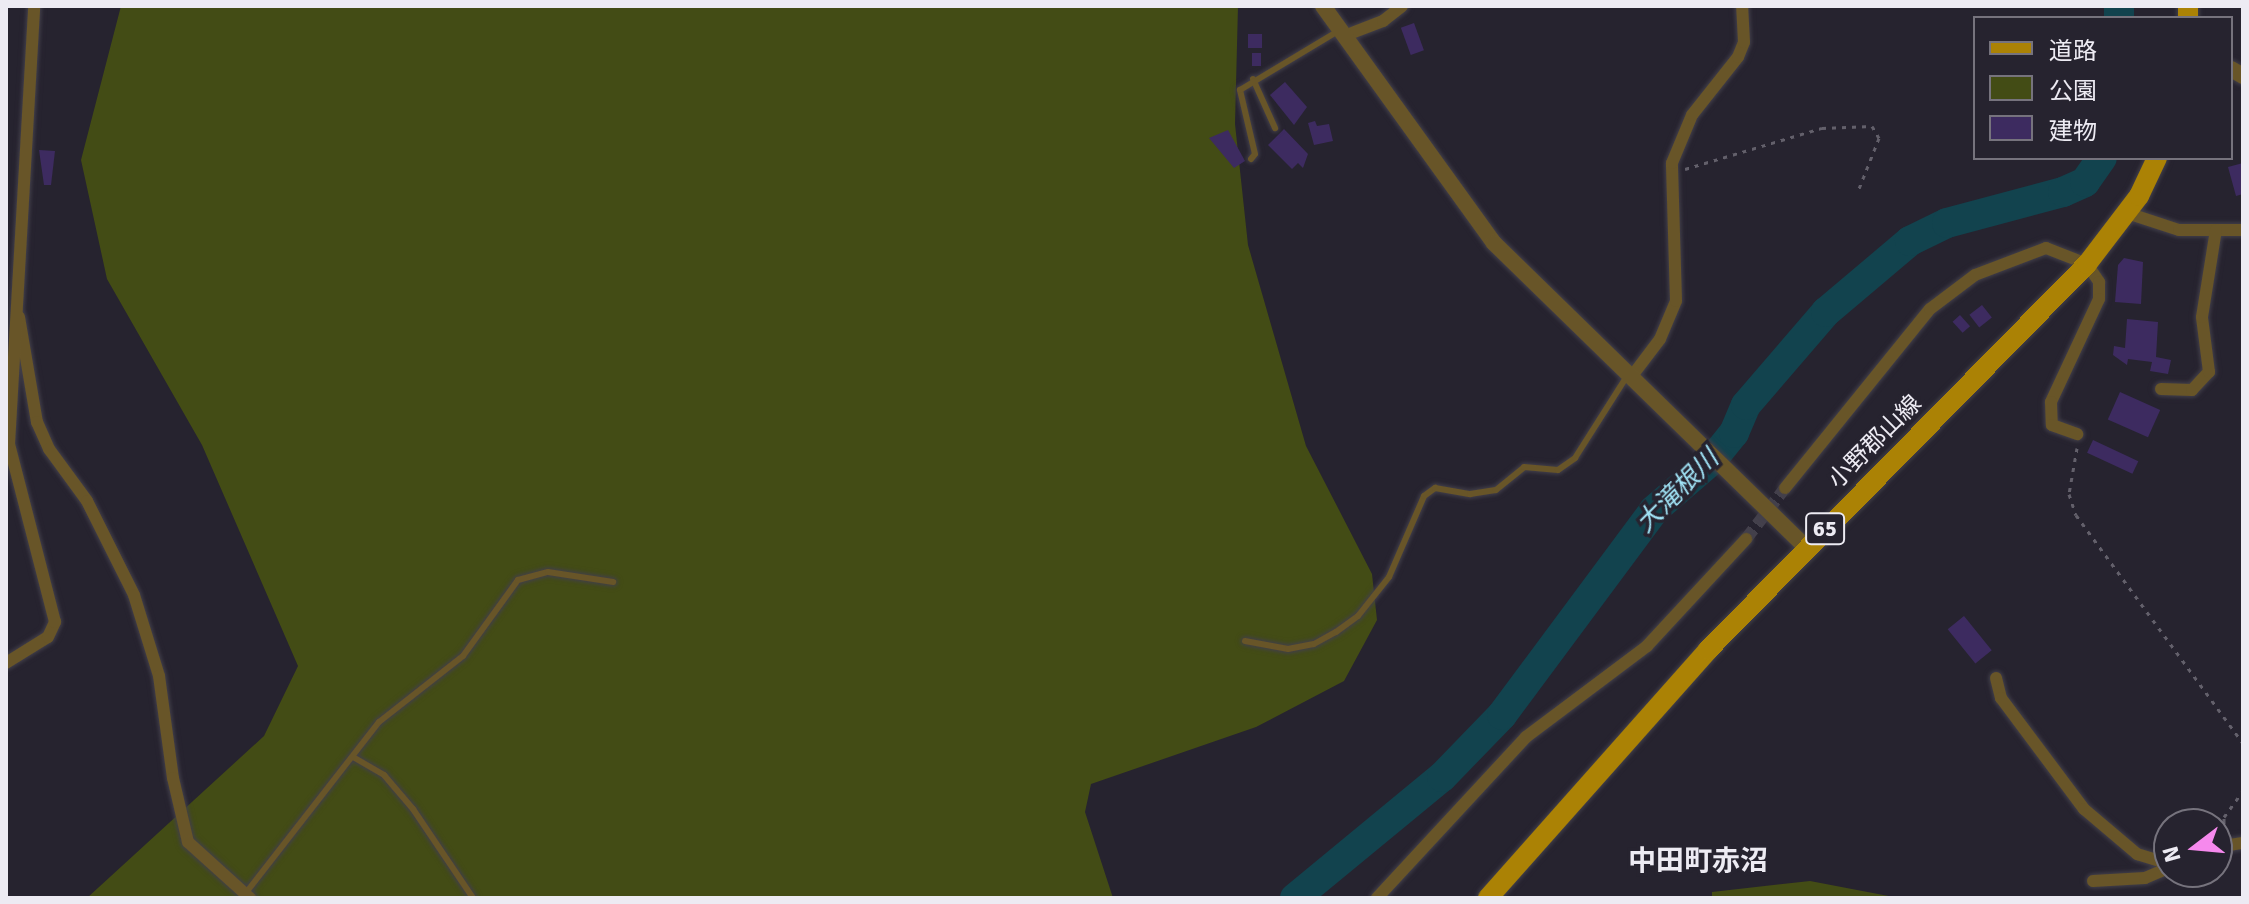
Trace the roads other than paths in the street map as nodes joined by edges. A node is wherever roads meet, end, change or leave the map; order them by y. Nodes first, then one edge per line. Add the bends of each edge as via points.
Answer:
1 (34, 6) edge
2 (1323, 6) edge
3 (1402, 6) edge
4 (1742, 6) edge
5 (1342, 33) junction
6 (1253, 79) junction
7 (1275, 128) dead end
8 (1251, 159) dead end
9 (2156, 160) edge
10 (2127, 213) junction
11 (2216, 230) junction
12 (2243, 230) edge
13 (2087, 264) junction
14 (16, 302) junction
15 (1630, 375) junction
16 (2161, 389) dead end
17 (2077, 434) road end
18 (1785, 488) tunnel mouth
19 (1746, 539) tunnel mouth
20 (1806, 548) junction
21 (613, 582) dead end
22 (1245, 641) dead end
23 (6, 663) edge
24 (1996, 678) dead end
25 (353, 757) junction
26 (2153, 860) edge
27 (2153, 874) edge
28 (2093, 881) dead end
29 (247, 896) edge
30 (473, 898) edge
31 (1377, 898) edge
32 (1488, 898) edge

1 - 14 street
2 - 5 street
3 - 5 street via 1383,21
4 - 15 street via 1744,42 1738,57 1692,115 1672,163 1676,301 1660,339
5 - 6 lane
5 - 15 street via 1494,243
6 - 7 lane
6 - 8 lane via 1240,90 1255,154
9 - 10 main road, 小野郡山線 / 65
10 - 11 street via 2179,230
10 - 13 main road, 小野郡山線 / 65
11 - 12 street
11 - 16 street via 2202,317 2209,372 2192,390
13 - 17 street via 2096,270 2099,299 2071,350 2049,413 2052,425
13 - 18 street via 2046,248 1975,275 1930,309
13 - 20 main road, 小野郡山線 / 65
14 - 23 street via 9,444 55,622 48,637
14 - 29 street via 37,422 49,449 87,501 134,595 159,676 188,842
15 - 20 street
15 - 22 lane via 1575,458 1558,470 1524,467 1484,493 1435,488 1424,496 1389,577 1358,616 1336,632 1288,649
19 - 31 street via 1647,646 1526,737
20 - 32 main road, 小野郡山線 / 65
21 - 25 lane via 548,572 518,580 463,656 412,691
24 - 26 street via 2001,698 2084,809 2137,854
25 - 29 lane
25 - 30 lane via 384,775 413,809
27 - 28 street

